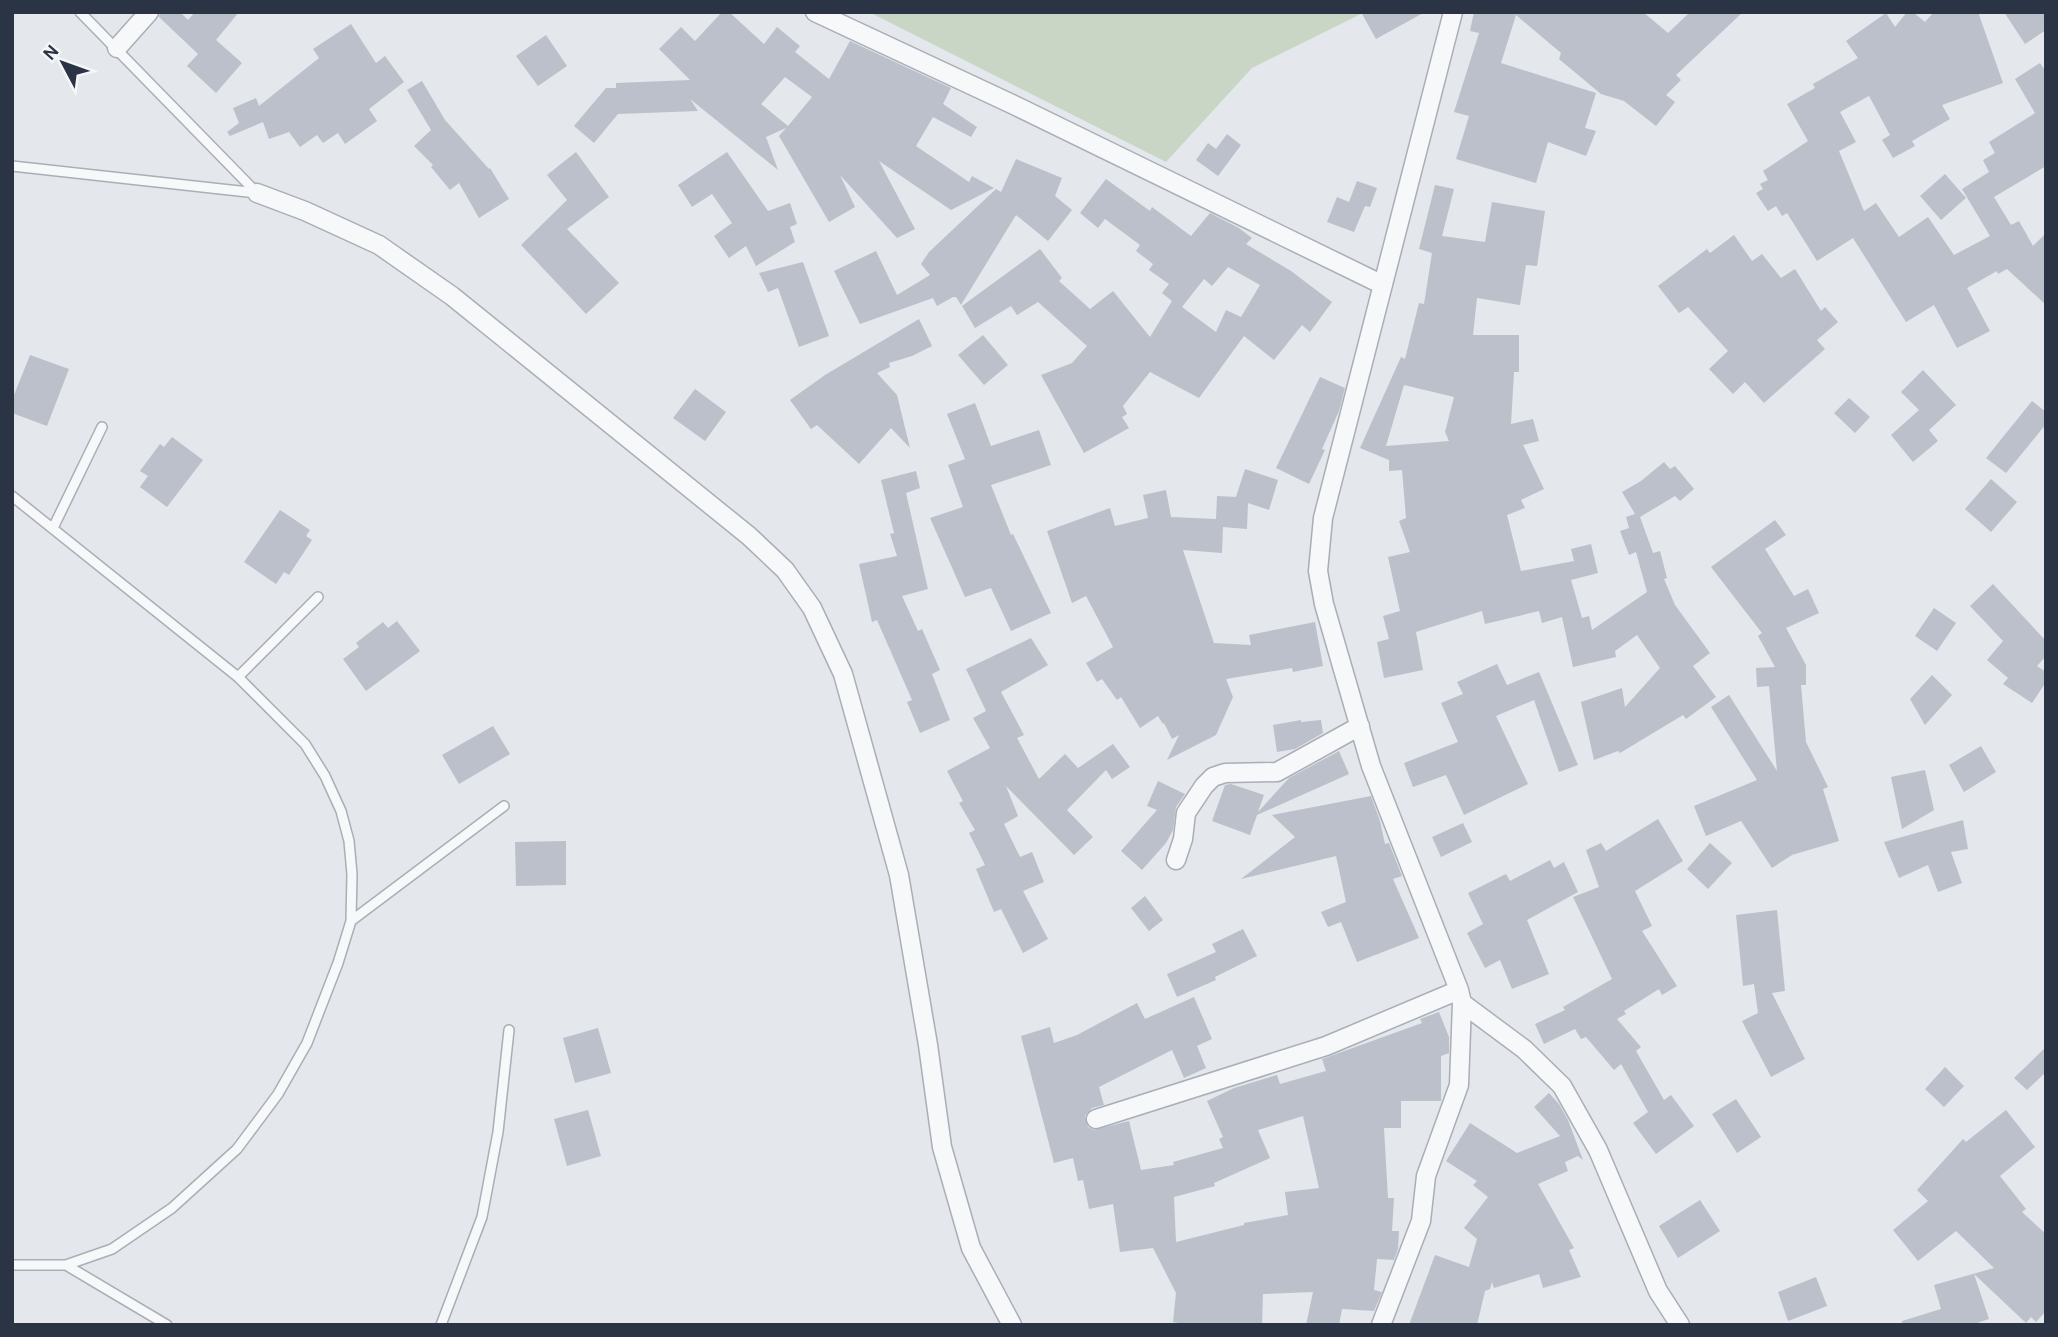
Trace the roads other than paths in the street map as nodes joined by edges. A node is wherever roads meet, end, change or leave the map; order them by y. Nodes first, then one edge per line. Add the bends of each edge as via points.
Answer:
1 (80, 12) edge
2 (149, 12) edge
3 (815, 12) edge
4 (1452, 12) edge
5 (117, 48) junction
6 (12, 166) edge
7 (257, 193) junction
8 (1383, 285) junction
9 (102, 427) dead end
10 (12, 496) edge
11 (53, 528) junction
12 (318, 597) dead end
13 (237, 677) junction
14 (1360, 726) junction
15 (504, 806) dead end
16 (1176, 860) dead end
17 (351, 921) junction
18 (1461, 996) junction
19 (509, 1030) dead end
20 (1096, 1119) dead end
21 (12, 1265) edge
22 (66, 1265) junction
23 (167, 1325) edge
24 (441, 1325) edge
25 (1012, 1325) edge
26 (1381, 1325) edge
27 (1681, 1325) edge

1 - 5 lane
2 - 5 street
3 - 8 street
4 - 8 street
5 - 7 lane
6 - 7 lane
7 - 25 street via 379,245 452,296 749,536 785,570 812,608 843,674 899,875 942,1147 971,1248
8 - 14 street via 1323,518 1318,571
9 - 11 lane
10 - 11 lane
11 - 13 lane
12 - 13 lane
13 - 17 lane via 305,744 336,799 349,841
14 - 16 street via 1277,772 1213,777 1186,813
14 - 18 street via 1371,766
15 - 17 lane
17 - 22 lane via 307,1043 278,1094 237,1149 142,1229 112,1249
18 - 20 street via 1326,1046
18 - 26 street via 1459,1085 1426,1176 1420,1221
18 - 27 street via 1562,1086 1598,1150 1658,1291
19 - 24 lane via 498,1132 482,1217
21 - 22 lane
22 - 23 lane

